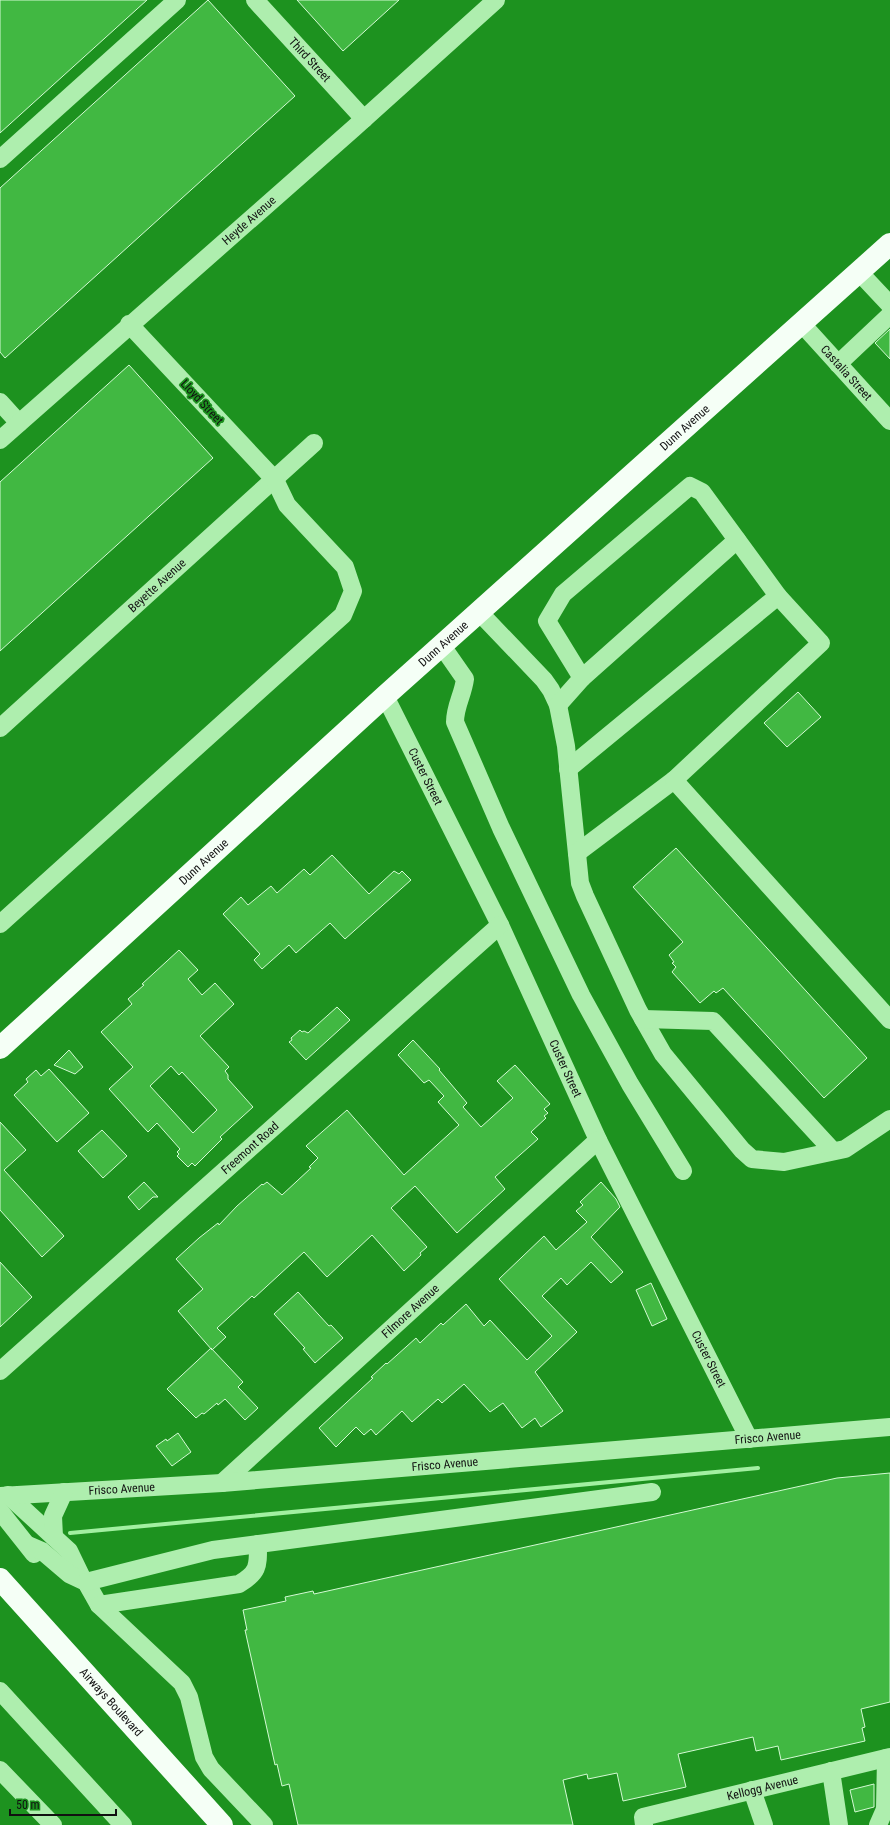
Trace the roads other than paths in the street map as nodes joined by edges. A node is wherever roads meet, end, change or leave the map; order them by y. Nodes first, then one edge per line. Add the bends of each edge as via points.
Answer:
1 (177, 0) edge
2 (255, 0) edge
3 (496, 0) edge
4 (364, 119) junction
5 (0, 159) edge
6 (890, 244) edge
7 (859, 272) junction
8 (890, 305) edge
9 (890, 315) edge
10 (130, 324) junction
11 (802, 324) junction
12 (838, 364) junction
13 (0, 402) edge
14 (890, 421) edge
15 (19, 423) junction
16 (0, 440) edge
17 (314, 443) dead end
18 (275, 480) junction
19 (737, 540) junction
20 (778, 596) junction
21 (479, 612) junction
22 (442, 646) junction
23 (582, 678) junction
24 (385, 696) junction
25 (558, 705) junction
26 (0, 728) edge
27 (568, 769) junction
28 (674, 780) junction
29 (577, 853) junction
30 (0, 924) edge
31 (500, 925) junction
32 (643, 1019) junction
33 (890, 1020) edge
34 (0, 1048) edge
35 (890, 1119) edge
36 (598, 1140) junction
37 (833, 1152) junction
38 (683, 1171) dead end
39 (0, 1371) edge
40 (890, 1427) edge
41 (749, 1440) junction
42 (222, 1483) junction
43 (64, 1492) junction
44 (652, 1492) dead end
45 (3, 1501) edge
46 (54, 1537) junction
47 (258, 1544) junction
48 (28, 1545) junction
49 (0, 1579) edge
50 (84, 1581) junction
51 (99, 1605) junction
52 (0, 1691) edge
53 (888, 1758) edge
54 (0, 1770) edge
55 (831, 1771) junction
56 (752, 1790) junction
57 (643, 1821) edge
58 (53, 1825) edge
59 (122, 1825) edge
60 (222, 1825) edge
61 (264, 1825) edge
62 (764, 1825) edge
63 (838, 1825) edge
64 (878, 1825) edge

1 - 5 street
2 - 4 street, Third Street
3 - 4 street, Heyde Avenue
4 - 10 street, Heyde Avenue
6 - 7 main road, Dunn Avenue
7 - 8 street
7 - 11 main road, Dunn Avenue
9 - 12 street
10 - 15 street, Heyde Avenue
10 - 18 street, Lloyd Street
11 - 12 street, Castalia Street
11 - 21 main road, Dunn Avenue
12 - 14 street, Castalia Street
13 - 15 street
15 - 16 street, Heyde Avenue
17 - 18 street, Beyette Avenue
18 - 26 street, Beyette Avenue
18 - 30 street, Lloyd Street via 287,505 345,567 353,591 344,615
19 - 20 street
19 - 23 street
19 - 23 street via 702,492 690,486 563,594 547,621
20 - 27 street
20 - 28 street via 821,643
21 - 22 main road, Dunn Avenue
21 - 25 street via 544,680
22 - 24 main road, Dunn Avenue
22 - 38 street via 464,679 463,692 455,710 455,722 501,828 581,995 630,1084
23 - 25 street
24 - 31 street, Custer Street
24 - 34 main road, Dunn Avenue
25 - 27 street
27 - 29 street
28 - 29 street
28 - 33 street
29 - 32 street via 580,883 585,896
31 - 36 street, Custer Street
31 - 39 street, Freemont Road
32 - 37 street via 713,1021
32 - 37 street via 663,1054 752,1159 784,1162
35 - 37 street via 845,1149
36 - 41 street, Custer Street
36 - 42 street, Filmore Avenue
40 - 41 street, Frisco Avenue
41 - 42 street, Frisco Avenue
42 - 43 street, Frisco Avenue
43 - 45 street, Frisco Avenue
43 - 46 street via 53,1516
44 - 47 street
45 - 46 street
45 - 48 street
46 - 50 street via 69,1551
47 - 50 street via 213,1550
47 - 51 street via 258,1566 251,1577 239,1584
48 - 50 street via 42,1551 69,1574
48 - 50 street via 36,1558 63,1582
49 - 60 main road, Airways Boulevard
50 - 51 street
51 - 61 street via 182,1683 189,1697 204,1757 211,1769
52 - 59 street
53 - 55 street, Kellogg Avenue
53 - 64 street via 885,1809
54 - 58 street
55 - 56 street, Kellogg Avenue
55 - 63 street
56 - 57 street, Kellogg Avenue
56 - 62 street

